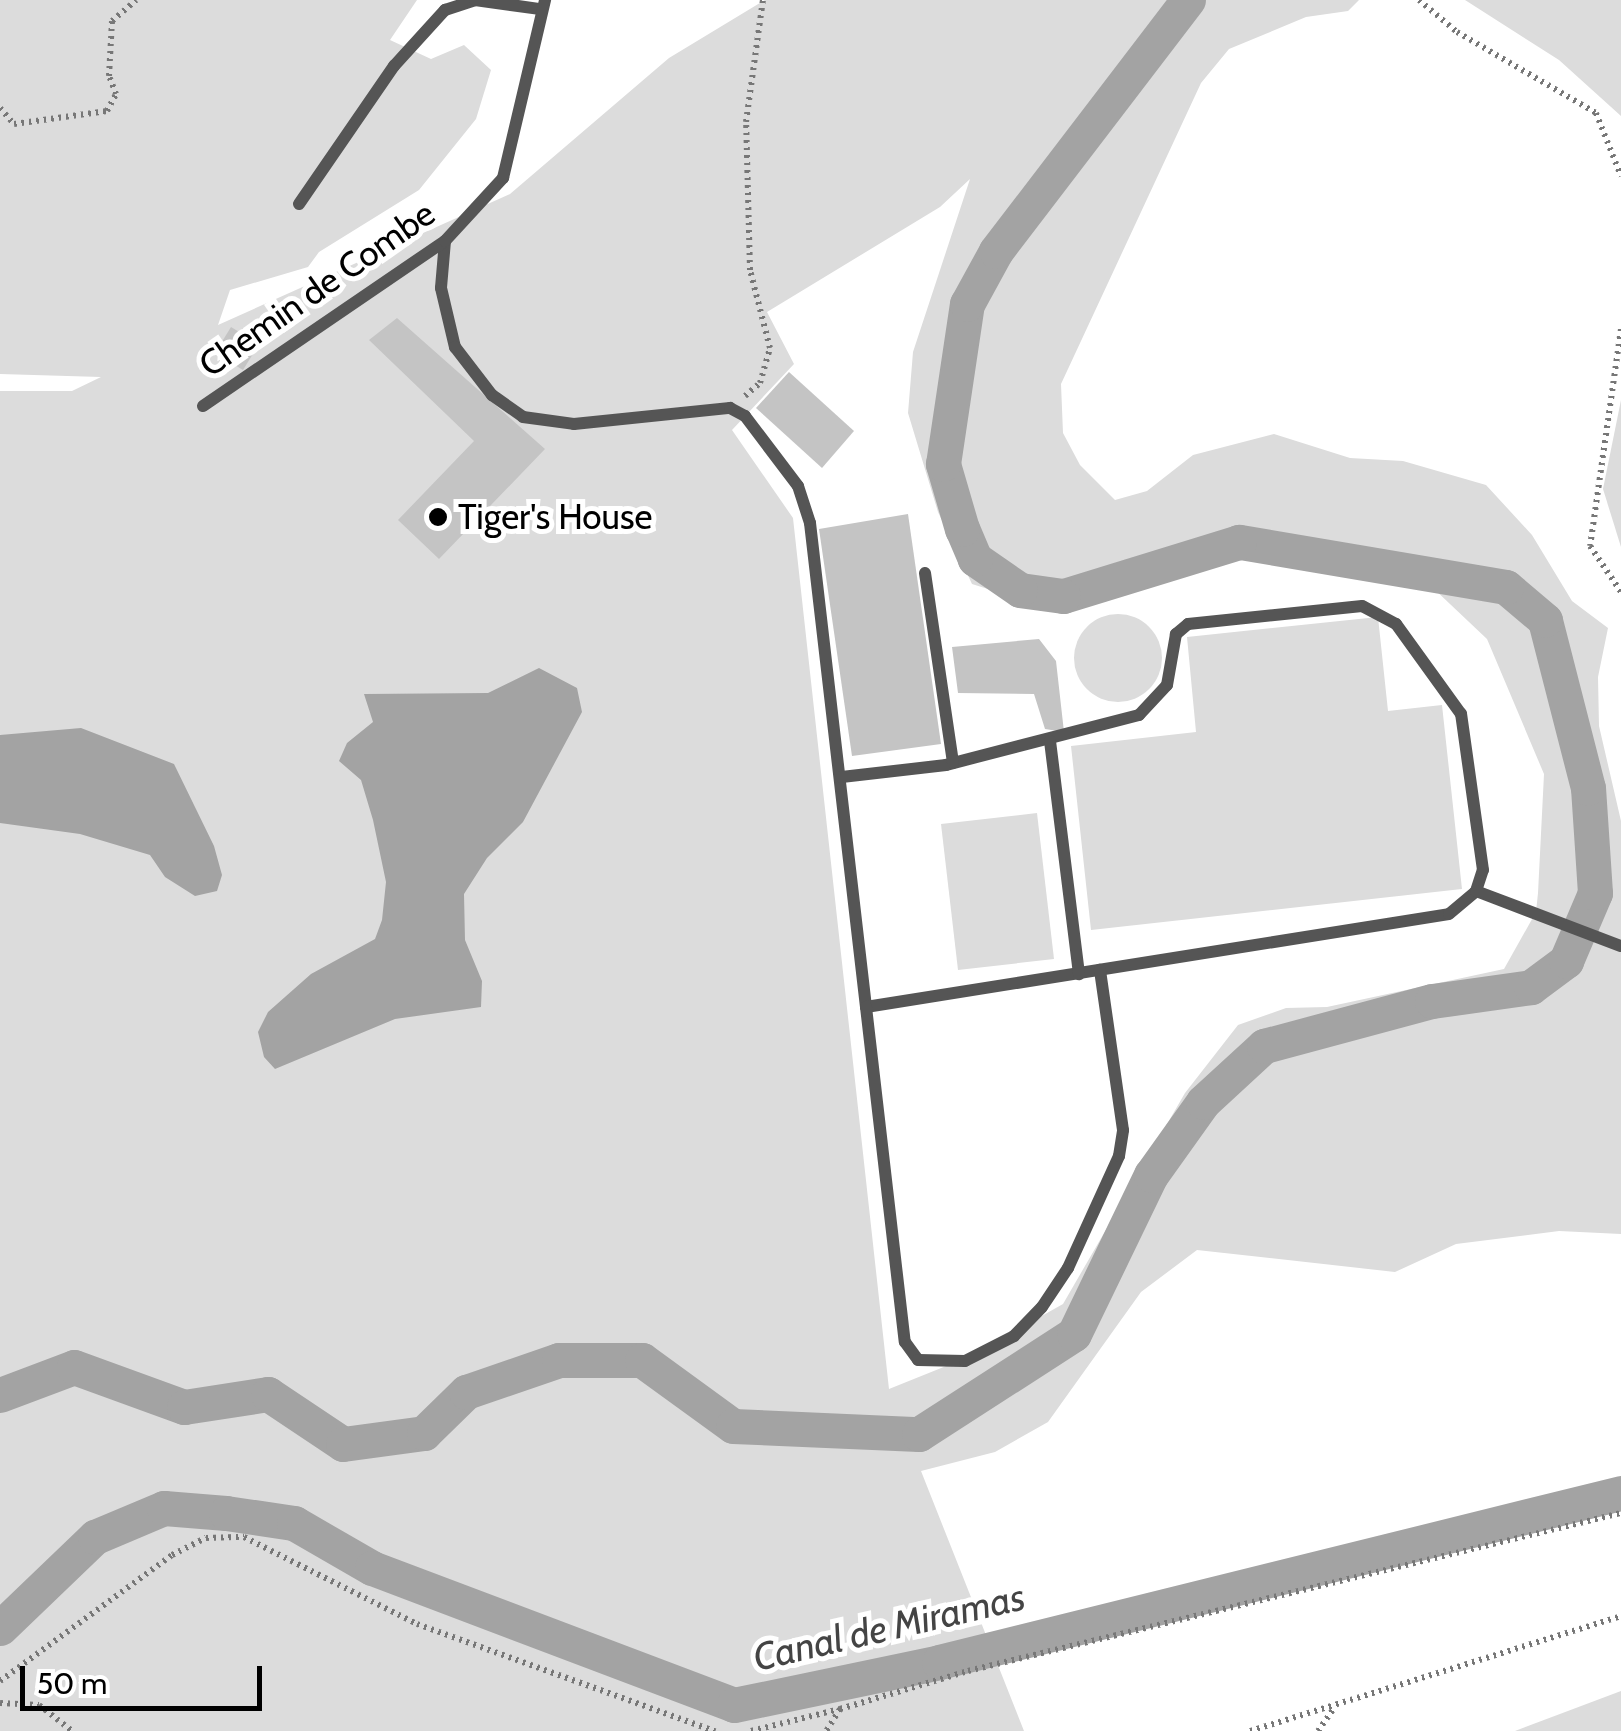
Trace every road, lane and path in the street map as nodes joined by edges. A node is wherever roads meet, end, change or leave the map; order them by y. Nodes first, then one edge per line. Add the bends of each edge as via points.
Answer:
1 (136, 0) edge
2 (763, 0) edge
3 (1418, 0) edge
4 (542, 5) edge
5 (0, 108) edge
6 (1621, 176) edge
7 (299, 204) dead end
8 (444, 242) junction
9 (1621, 329) edge
10 (204, 406) dead end
11 (730, 408) junction
12 (925, 574) dead end
13 (1621, 592) edge
14 (1050, 741) junction
15 (953, 764) junction
16 (842, 777) junction
17 (1476, 891) junction
18 (1621, 946) edge
19 (1100, 970) junction
20 (1079, 974) junction
21 (866, 1006) junction
22 (1621, 1514) edge
23 (1621, 1616) edge
24 (0, 1681) edge
25 (0, 1703) edge
26 (1336, 1706) junction
27 (840, 1709) junction
28 (72, 1731) edge
29 (715, 1731) edge
30 (750, 1731) edge
31 (826, 1731) edge
32 (1250, 1731) edge
33 (1318, 1731) edge

1 - 5 path via 112,22 109,76 116,94 108,111 14,124
2 - 11 path via 746,122 750,270 770,348 768,367
3 - 6 path via 1457,32 1596,114
4 - 7 lane via 474,0 445,10 394,66
4 - 8 lane, Chemin de Combe via 521,125 503,178
8 - 10 lane, Chemin de Combe
8 - 11 lane via 441,288 454,348 492,395 523,417 574,424
9 - 13 path via 1590,546
11 - 16 lane via 746,416 807,506
12 - 15 lane
14 - 15 lane
14 - 17 lane via 1114,724 1157,702 1167,685 1176,634 1188,624 1340,605 1382,612 1446,686 1461,714 1484,851
14 - 20 lane
15 - 16 lane
16 - 21 lane
17 - 18 lane
17 - 19 lane via 1449,914
19 - 20 lane
19 - 21 lane via 1123,1130 1119,1156 1068,1268 1042,1307 1014,1336 965,1361 918,1360 904,1342
20 - 21 lane
22 - 27 path via 968,1671
23 - 26 path
24 - 29 path via 172,1554 206,1538 244,1538 417,1624
25 - 28 path via 39,1706
26 - 32 path
26 - 33 path
27 - 30 path
27 - 31 path

